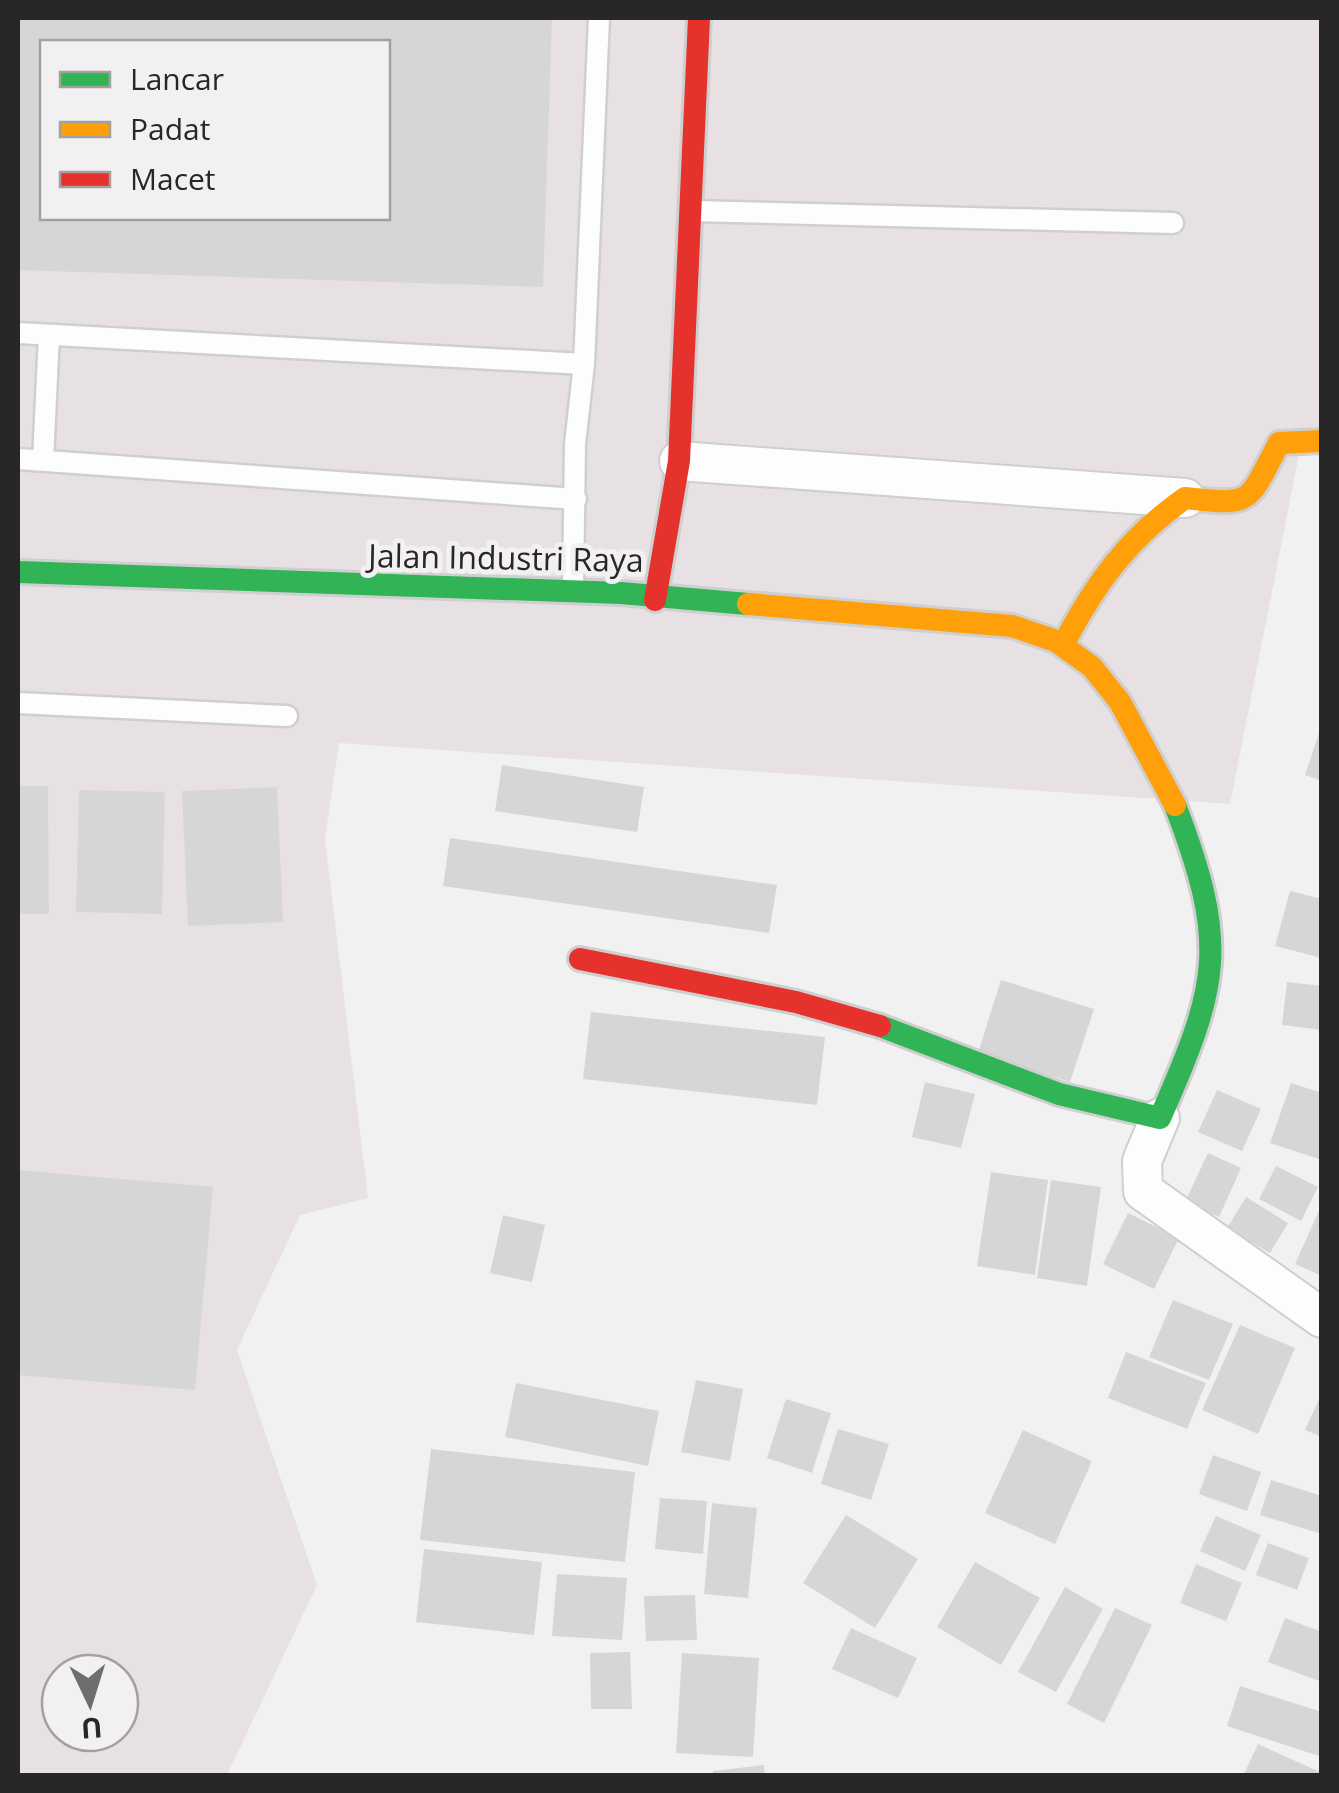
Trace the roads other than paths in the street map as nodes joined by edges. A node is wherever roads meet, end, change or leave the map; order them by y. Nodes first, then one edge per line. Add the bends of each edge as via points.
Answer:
1 (600, 18) edge
2 (699, 18) edge
3 (690, 211) junction
4 (1173, 223) dead end
5 (18, 333) edge
6 (49, 335) junction
7 (584, 364) junction
8 (1322, 440) edge
9 (18, 458) edge
10 (43, 460) junction
11 (679, 461) junction
12 (1185, 498) junction
13 (576, 499) junction
14 (18, 572) edge
15 (572, 594) junction
16 (655, 600) junction
17 (1063, 644) junction
18 (18, 703) edge
19 (286, 716) dead end
20 (580, 960) dead end
21 (1160, 1118) junction
22 (1322, 1318) edge

1 - 7 lane
2 - 3 street, Jalan Industri Raya
3 - 4 lane
3 - 11 street, Jalan Industri Raya
5 - 6 lane
6 - 7 lane
6 - 10 lane
7 - 13 lane
8 - 12 street via 1279,443 1251,496 1236,504
9 - 10 lane
10 - 13 lane
11 - 12 street
11 - 16 street, Jalan Industri Raya
12 - 17 street via 1112,556
13 - 15 lane
14 - 15 street, Jalan Industri Raya
15 - 16 street, Jalan Industri Raya
16 - 17 street via 1012,626
17 - 21 street via 1106,683 1173,794 1208,901 1212,974
18 - 19 lane
20 - 21 street via 796,1002 899,1030 1059,1094
21 - 22 street via 1142,1162 1143,1191

